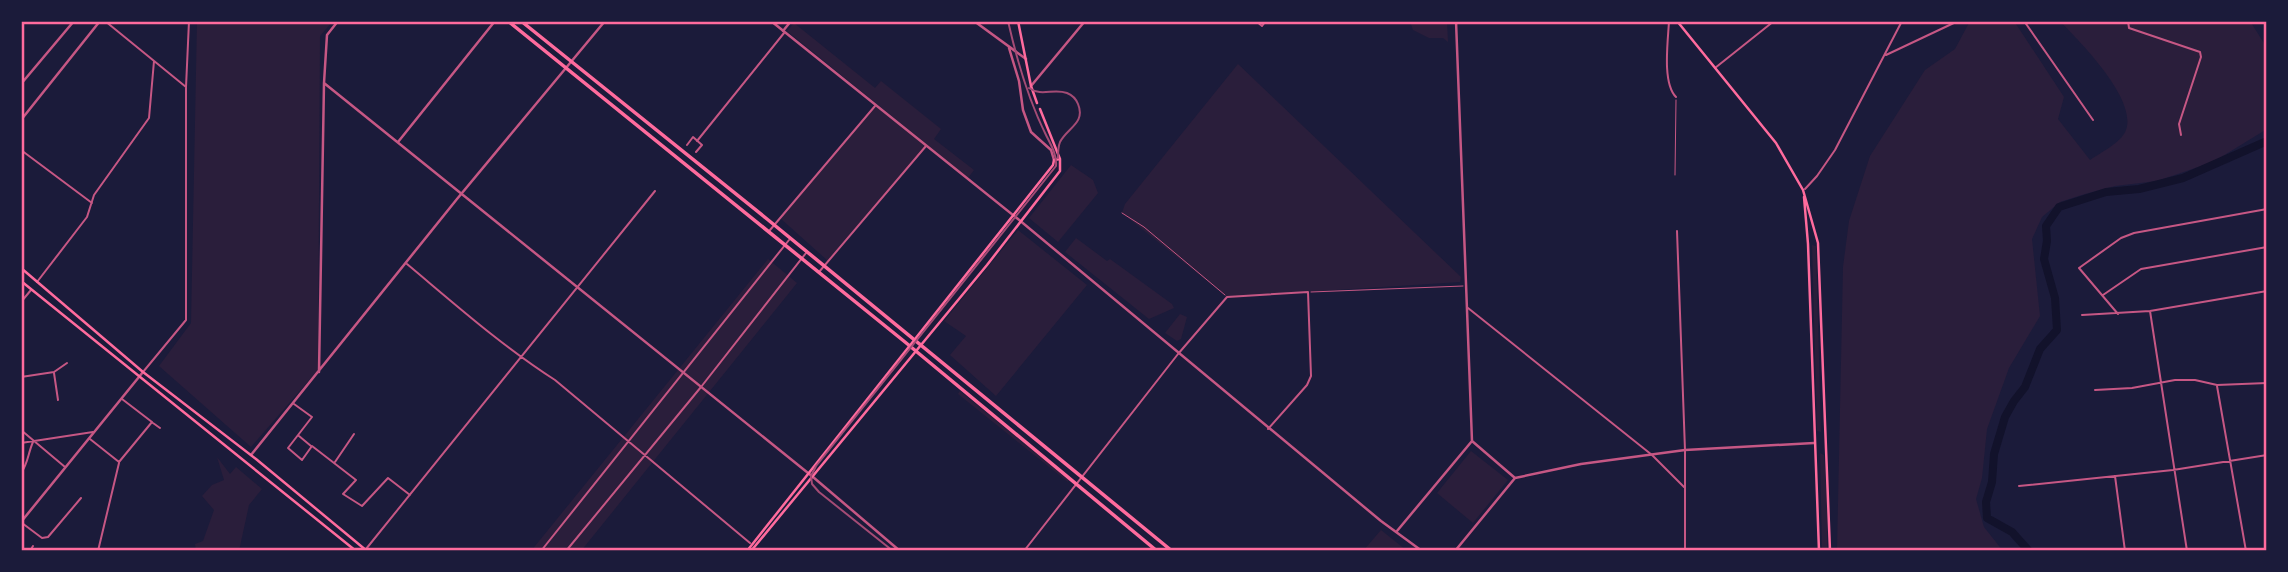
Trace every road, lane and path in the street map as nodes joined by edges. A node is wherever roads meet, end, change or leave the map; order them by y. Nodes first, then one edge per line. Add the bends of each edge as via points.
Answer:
1 (74, 21) edge
2 (100, 21) edge
3 (105, 21) edge
4 (190, 21) edge
5 (338, 21) edge
6 (495, 21) edge
7 (508, 21) edge
8 (521, 21) edge
9 (605, 21) edge
10 (771, 21) edge
11 (791, 21) edge
12 (974, 21) edge
13 (1018, 21) edge
14 (1085, 21) edge
15 (1256, 21) edge
16 (1266, 21) edge
17 (1456, 21) edge
18 (1669, 21) edge
19 (1677, 21) edge
20 (1774, 21) edge
21 (1902, 21) edge
22 (1958, 21) edge
23 (2024, 21) edge
24 (2127, 21) edge
25 (784, 31) junction
26 (1009, 48) junction
27 (1885, 55) junction
28 (1026, 59) junction
29 (154, 61) junction
30 (572, 62) junction
31 (567, 68) junction
32 (1714, 69) junction
33 (324, 83) junction
34 (21, 84) edge
35 (1031, 86) junction
36 (186, 87) junction
37 (1676, 97) joint
38 (1037, 103) dead end
39 (876, 106) junction
40 (1040, 109) dead end
41 (21, 120) edge
42 (2093, 120) dead end
43 (2181, 135) dead end
44 (697, 141) junction
45 (398, 142) junction
46 (687, 145) dead end
47 (926, 146) junction
48 (21, 150) edge
49 (696, 152) dead end
50 (1060, 159) junction
51 (1054, 160) junction
52 (1675, 175) dead end
53 (1803, 190) junction
54 (654, 191) dead end
55 (462, 194) junction
56 (93, 204) junction
57 (2267, 209) edge
58 (1122, 213) dead end
59 (1014, 217) junction
60 (1021, 223) junction
61 (774, 225) junction
62 (1677, 231) dead end
63 (768, 232) junction
64 (790, 238) junction
65 (784, 245) junction
66 (2267, 247) edge
67 (807, 252) junction
68 (802, 259) junction
69 (407, 263) junction
70 (824, 266) junction
71 (21, 268) edge
72 (818, 273) junction
73 (21, 281) edge
74 (37, 282) junction
75 (1466, 286) junction
76 (578, 287) junction
77 (31, 289) junction
78 (2267, 291) edge
79 (1308, 292) junction
80 (2103, 295) junction
81 (1227, 297) junction
82 (21, 302) edge
83 (1467, 307) junction
84 (2150, 312) junction
85 (2118, 314) junction
86 (2082, 315) dead end
87 (914, 339) junction
88 (909, 345) junction
89 (921, 345) junction
90 (916, 351) junction
91 (1178, 354) junction
92 (521, 358) junction
93 (67, 363) dead end
94 (54, 372) junction
95 (143, 372) junction
96 (319, 372) junction
97 (683, 373) junction
98 (21, 377) edge
99 (139, 377) junction
100 (2267, 383) edge
101 (2160, 384) junction
102 (2217, 385) junction
103 (701, 387) junction
104 (2095, 390) dead end
105 (122, 398) junction
106 (58, 400) dead end
107 (294, 404) junction
108 (152, 422) junction
109 (160, 428) dead end
110 (1268, 429) junction
111 (21, 430) edge
112 (94, 432) junction
113 (354, 434) dead end
114 (298, 436) junction
115 (89, 438) junction
116 (34, 441) junction
117 (1472, 441) junction
118 (21, 443) edge
119 (628, 443) junction
120 (1815, 443) junction
121 (1826, 443) junction
122 (312, 446) junction
123 (1685, 450) junction
124 (251, 455) junction
125 (1652, 455) junction
126 (2267, 455) edge
127 (645, 457) junction
128 (246, 461) junction
129 (2229, 461) junction
130 (119, 462) junction
131 (334, 463) junction
132 (65, 467) junction
133 (2173, 470) junction
134 (21, 473) edge
135 (808, 474) junction
136 (2115, 476) junction
137 (813, 477) junction
138 (1516, 478) junction
139 (1082, 479) junction
140 (1077, 485) junction
141 (2019, 486) dead end
142 (1685, 488) junction
143 (411, 495) junction
144 (81, 498) dead end
145 (21, 522) edge
146 (1397, 531) junction
147 (33, 546) dead end
148 (753, 546) junction
149 (30, 551) edge
150 (98, 551) edge
151 (356, 551) edge
152 (366, 551) edge
153 (541, 551) edge
154 (566, 551) edge
155 (749, 551) edge
156 (758, 551) edge
157 (900, 551) edge
158 (1024, 551) edge
159 (1157, 551) edge
160 (1171, 551) edge
161 (1422, 551) edge
162 (1455, 551) edge
163 (1685, 551) edge
164 (1819, 551) edge
165 (1830, 551) edge
166 (2125, 551) edge
167 (2187, 551) edge
168 (2246, 551) edge

1 - 34 street
2 - 41 street
3 - 29 street
4 - 36 street
5 - 33 street via 327,35
6 - 45 street
7 - 31 main road
8 - 30 main road
9 - 30 street
10 - 25 street
11 - 25 street
12 - 26 street
13 - 28 main road
14 - 35 street
15 - 16 street via 1262,26
17 - 75 street
18 - 37 street via 1669,89
19 - 32 main road
20 - 32 street
21 - 27 street
22 - 27 street
23 - 42 street
24 - 43 street via 2129,28 2200,52 2179,124
25 - 39 street
25 - 44 street
26 - 28 street
26 - 51 street via 1031,132 1051,150
27 - 53 street via 1835,150
28 - 35 main road
29 - 36 street
29 - 56 street via 149,118 94,195
30 - 31 street
30 - 61 main road
31 - 55 street
31 - 63 main road
32 - 53 main road via 1776,142
33 - 45 street
33 - 96 street
35 - 38 main road
36 - 95 street via 186,320
37 - 52 lane
39 - 47 street
39 - 61 street
40 - 50 main road
44 - 46 street via 693,137
44 - 49 street via 702,145
45 - 55 street
47 - 59 street
47 - 70 street
48 - 56 street
50 - 51 main road
50 - 60 main road via 1060,171
51 - 59 main road
53 - 120 main road
53 - 121 main road via 1818,243
54 - 76 street
55 - 69 street
55 - 76 street
56 - 74 street
57 - 80 street via 2121,239 2079,268
58 - 81 lane
59 - 60 street
59 - 87 main road
60 - 89 main road
60 - 91 street
61 - 63 street
61 - 64 main road
62 - 123 street
63 - 65 main road
64 - 65 street
64 - 67 main road
65 - 68 main road
65 - 97 street
66 - 80 street via 2141,269
67 - 68 street
67 - 70 main road
68 - 72 main road
68 - 103 street
69 - 92 street
69 - 96 street
70 - 72 street
70 - 87 main road
71 - 74 main road
72 - 88 main road
73 - 77 main road
74 - 95 main road
75 - 79 lane
75 - 83 street
76 - 92 street
76 - 97 street
77 - 82 street
77 - 99 main road
78 - 84 street
79 - 81 street
79 - 110 street via 1311,376
80 - 85 street
81 - 91 street
83 - 117 street
83 - 125 street
84 - 85 street
84 - 101 street
85 - 86 street
87 - 88 main road
87 - 89 main road
88 - 90 main road
88 - 135 main road
89 - 90 main road
89 - 139 main road
90 - 137 main road
90 - 140 main road
91 - 110 street
91 - 139 street
92 - 119 street via 555,380
92 - 143 street
93 - 94 street
94 - 98 street
94 - 106 street
95 - 99 street
95 - 124 main road
96 - 107 street
97 - 103 street
97 - 119 street
99 - 105 street
99 - 128 main road
100 - 102 street
101 - 102 street via 2195,380
101 - 104 street
101 - 133 street
102 - 129 street
103 - 127 street
103 - 135 street
105 - 108 street
105 - 112 street
107 - 114 street via 312,417
107 - 124 street
108 - 109 street
108 - 130 street
110 - 146 street
111 - 116 street
112 - 115 street
112 - 116 street
113 - 131 street
114 - 122 street
114 - 122 street via 288,448 302,460
115 - 130 street
115 - 132 street
116 - 118 street
116 - 132 street
116 - 134 street
117 - 138 street
117 - 146 street
119 - 127 street
119 - 153 street
120 - 121 main road
120 - 123 street
120 - 164 main road
121 - 165 main road
122 - 131 street
123 - 125 street
123 - 142 street
124 - 128 main road
124 - 152 main road
125 - 138 street
125 - 142 street
126 - 129 street
127 - 148 street
127 - 154 street
128 - 151 main road
129 - 133 street
129 - 168 street
130 - 150 street
131 - 143 street via 356,480 343,494 362,506 388,478
132 - 145 street
133 - 136 street
133 - 167 street
135 - 137 street
135 - 148 main road
136 - 141 street
136 - 166 street
137 - 148 main road
137 - 157 street
138 - 162 street
139 - 140 street
139 - 160 main road
140 - 158 street
140 - 159 main road
142 - 163 street
143 - 152 street
144 - 145 street via 48,537 42,538
146 - 161 street
147 - 149 street
148 - 155 main road
148 - 156 street

